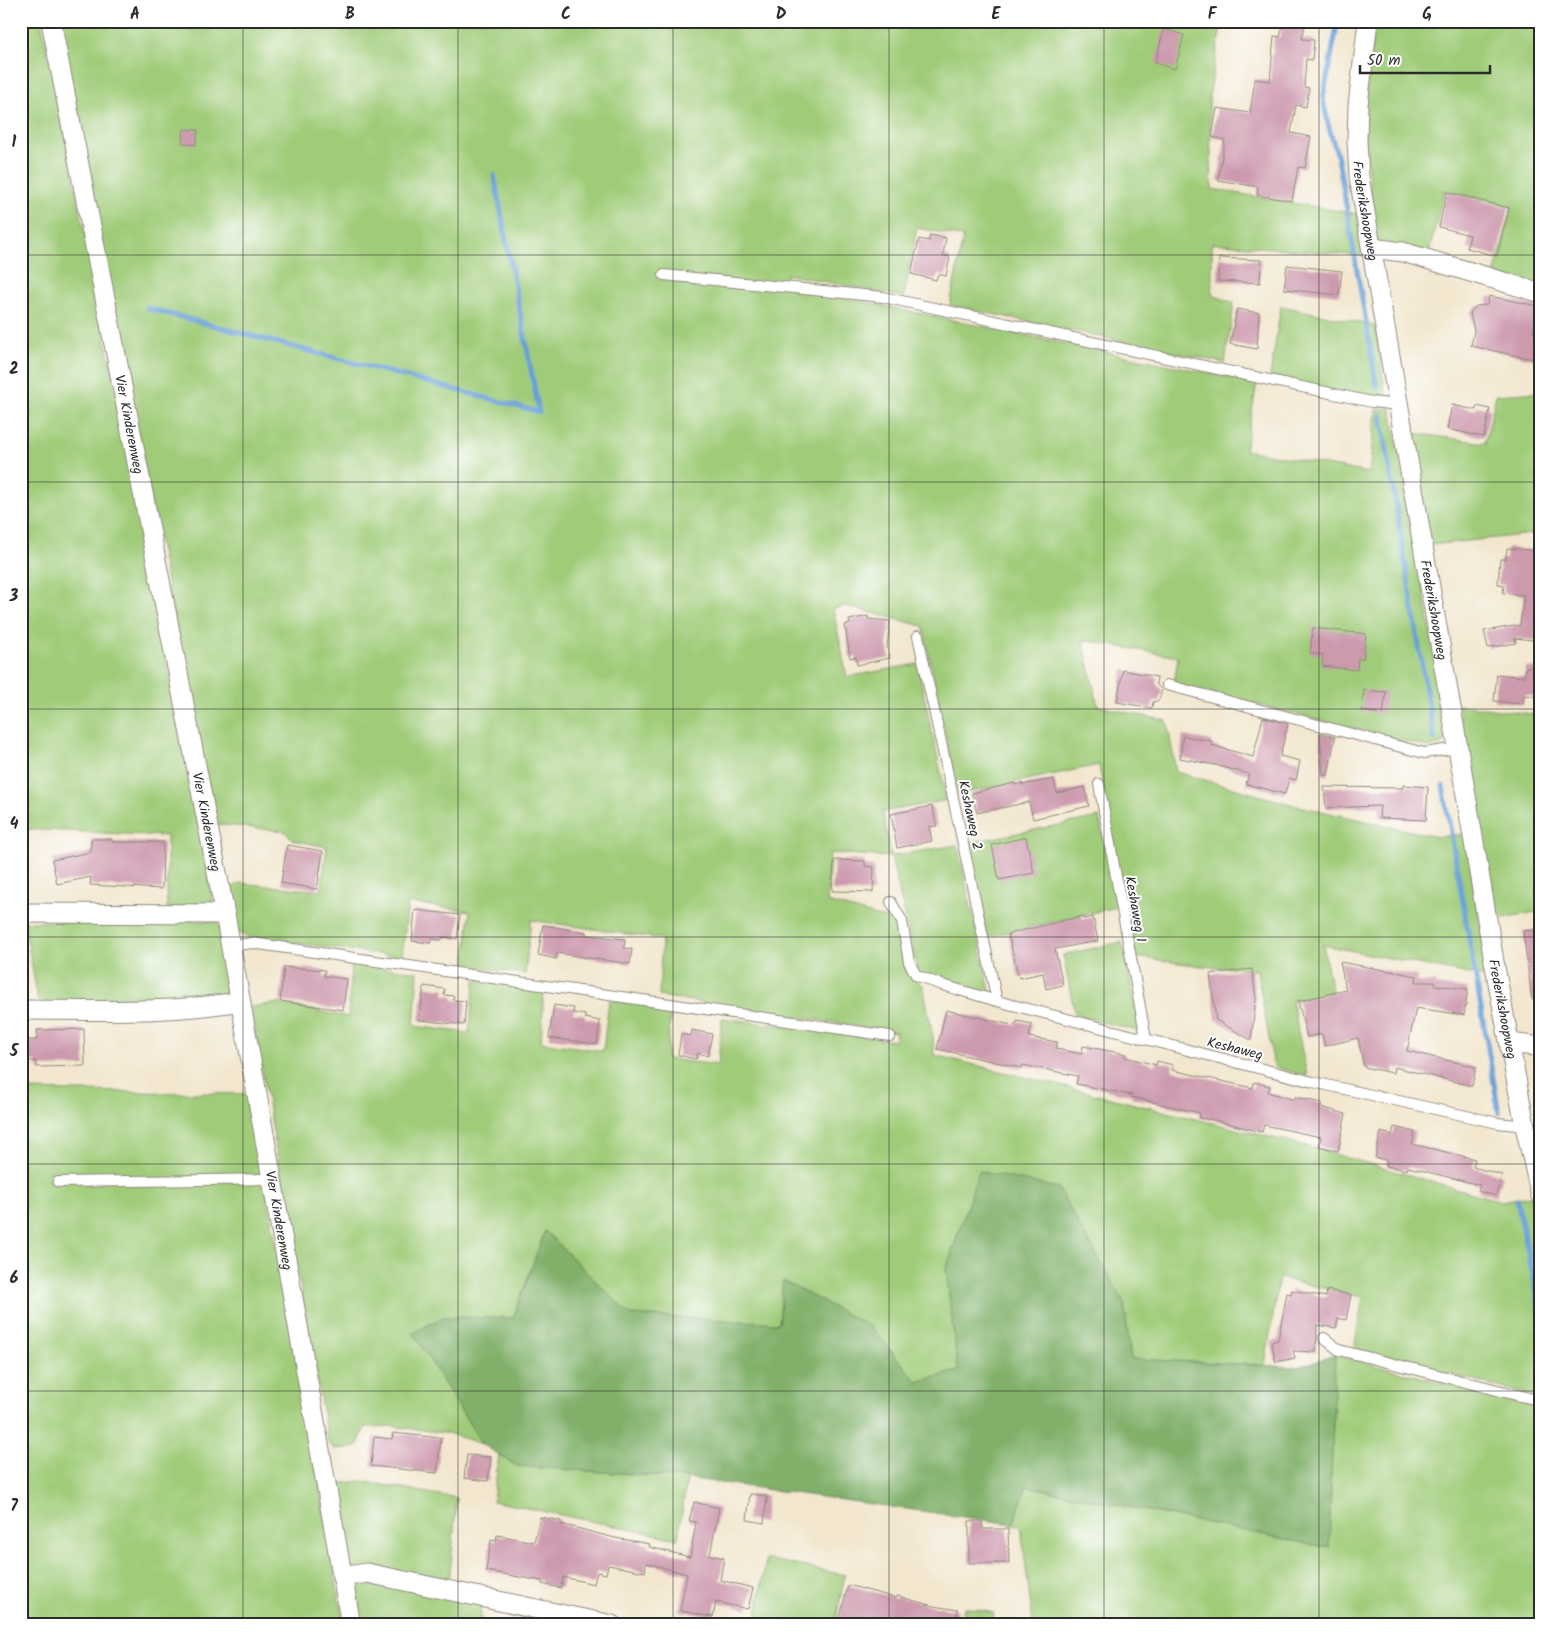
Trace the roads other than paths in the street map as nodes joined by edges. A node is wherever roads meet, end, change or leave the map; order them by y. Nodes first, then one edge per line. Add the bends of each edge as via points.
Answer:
1 (50, 21) edge
2 (1368, 21) edge
3 (1372, 248) junction
4 (664, 275) dead end
5 (1541, 293) edge
6 (1399, 405) junction
7 (918, 636) dead end
8 (1167, 686) dead end
9 (1458, 748) junction
10 (1099, 784) dead end
11 (891, 902) dead end
12 (21, 913) edge
13 (225, 914) junction
14 (231, 946) junction
15 (241, 1001) junction
16 (997, 1001) junction
17 (21, 1010) edge
18 (890, 1036) dead end
19 (1146, 1039) junction
20 (1510, 1043) junction
21 (1541, 1048) edge
22 (1526, 1126) junction
23 (272, 1179) junction
24 (58, 1182) dead end
25 (1541, 1194) edge
26 (1324, 1338) dead end
27 (1541, 1401) edge
28 (342, 1576) junction
29 (351, 1625) edge
30 (612, 1625) edge

1 - 13 street, Vier Kinderenweg
2 - 3 street, Frederikshoopweg via 1357,141 1359,177
3 - 5 street via 1403,252
3 - 6 street, Frederikshoopweg
4 - 6 lane via 883,297
6 - 9 street, Frederikshoopweg
7 - 16 lane, Keshaweg 2
8 - 9 lane via 1424,753
9 - 20 street, Frederikshoopweg
10 - 19 lane, Keshaweg 1
11 - 16 lane, Keshaweg via 902,921 909,962 916,974
12 - 13 street
13 - 14 street, Vier Kinderenweg
14 - 15 street, Vier Kinderenweg
14 - 18 lane via 252,943
15 - 17 street via 207,1007
15 - 23 street, Vier Kinderenweg
16 - 19 lane, Keshaweg
19 - 22 lane, Keshaweg via 1322,1084 1498,1123
20 - 21 street
20 - 22 street, Frederikshoopweg
22 - 25 street, Frederikshoopweg
23 - 24 lane
23 - 28 street, Vier Kinderenweg
26 - 27 lane via 1339,1350
28 - 29 street, Vier Kinderenweg
28 - 30 street via 367,1573

